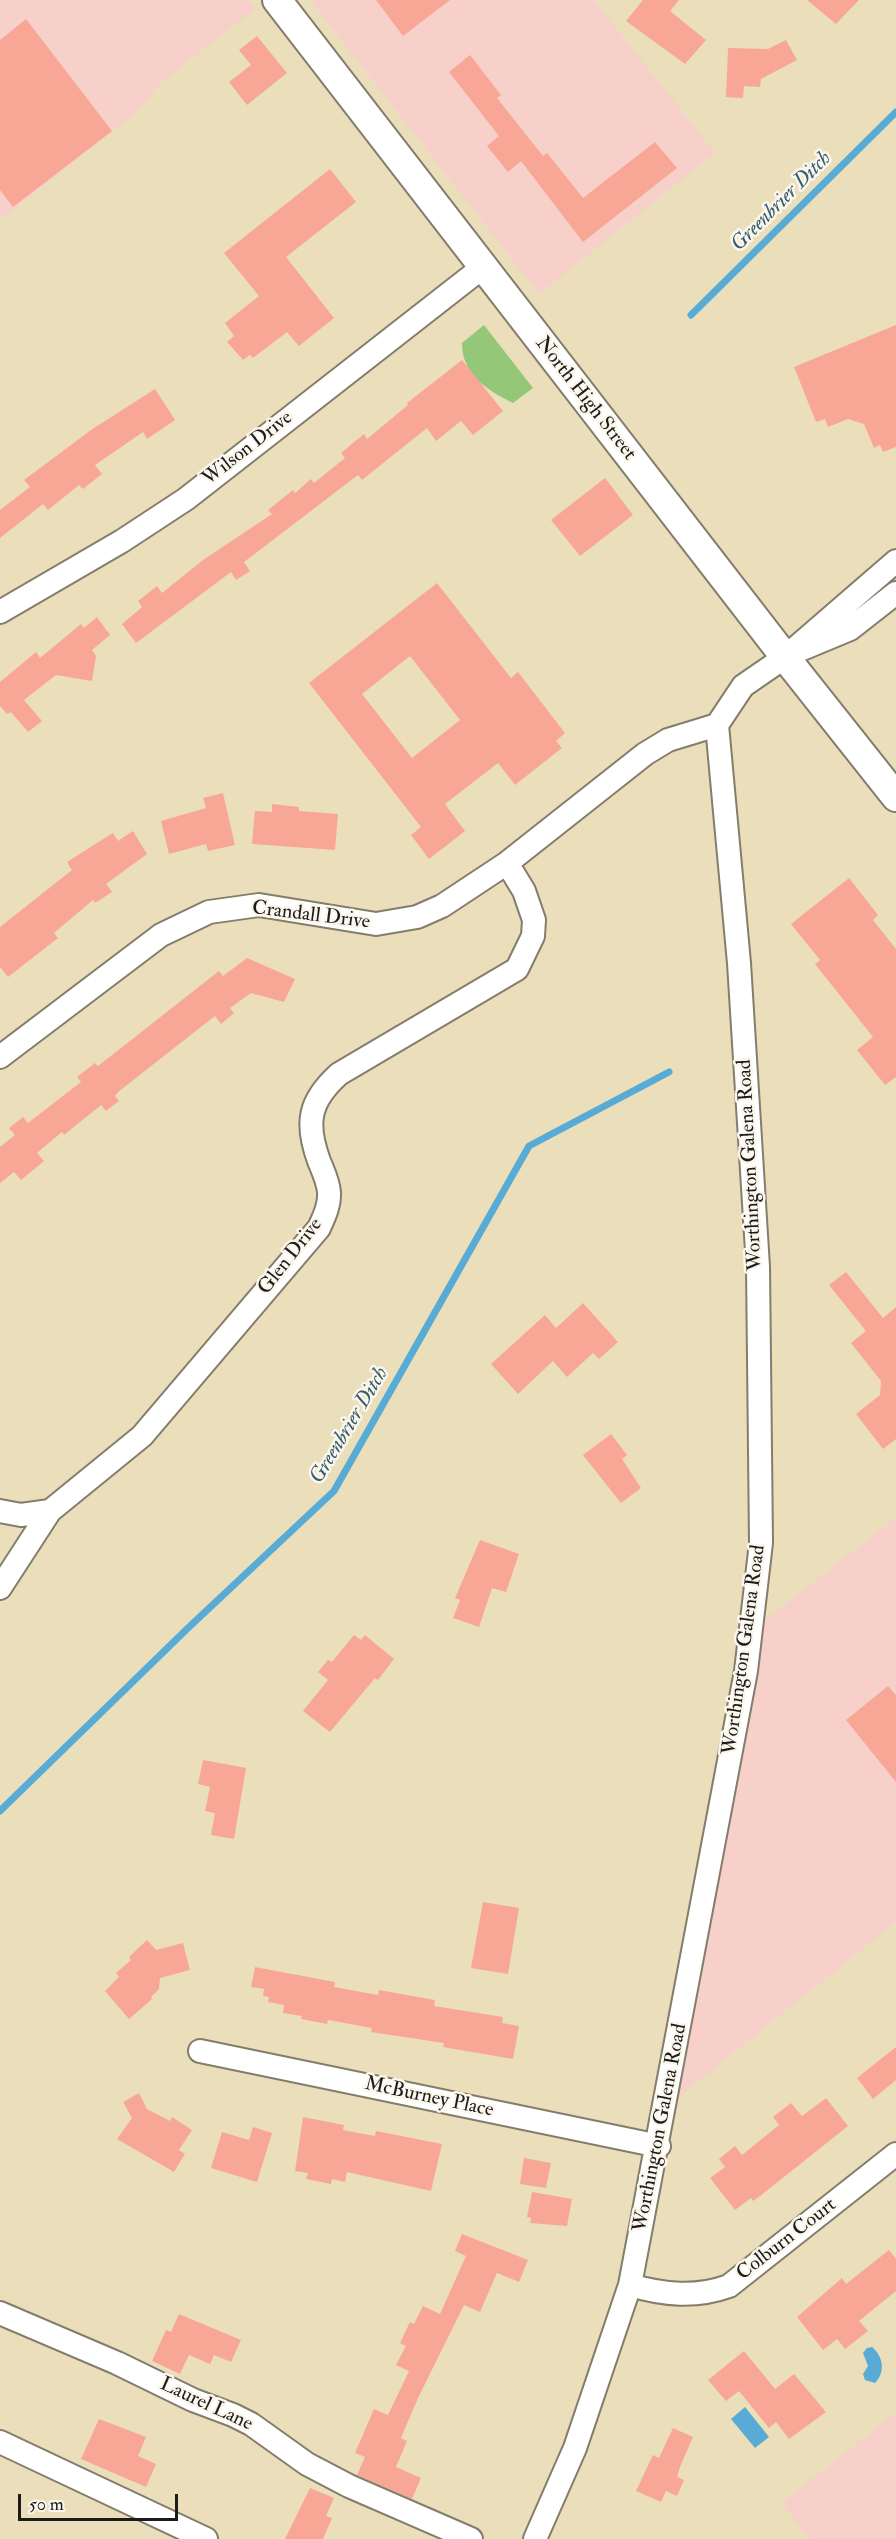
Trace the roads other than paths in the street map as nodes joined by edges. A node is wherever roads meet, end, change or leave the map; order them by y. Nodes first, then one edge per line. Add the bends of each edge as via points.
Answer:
1 (277, 0) edge
2 (483, 267) junction
3 (896, 561) edge
4 (896, 593) edge
5 (0, 612) edge
6 (784, 657) junction
7 (717, 725) junction
8 (896, 797) edge
9 (507, 863) junction
10 (0, 1057) edge
11 (0, 1511) edge
12 (50, 1511) junction
13 (0, 1588) edge
14 (200, 2051) dead end
15 (659, 2146) junction
16 (896, 2154) edge
17 (630, 2285) junction
18 (0, 2313) edge
19 (0, 2442) edge
20 (206, 2539) edge
21 (471, 2539) edge
22 (535, 2539) edge

1 - 2 main road, North High Street
2 - 5 street, Wilson Drive via 186,499
2 - 6 main road, North High Street
3 - 6 street
4 - 6 street via 850,629
6 - 7 street via 743,686
6 - 8 main road, North High Street
7 - 9 street, Crandall Drive via 668,740 645,754
7 - 15 street, Worthington Galena Road via 739,963 758,1267 761,1543 747,1671
9 - 10 street, Crandall Drive via 442,906 398,922 376,924 259,905 209,912 161,935
9 - 12 street, Glen Drive via 524,891 534,920 533,936 517,969 339,1074 326,1086 311,1119 311,1136 329,1193 319,1228 142,1436
11 - 12 street via 21,1515
12 - 13 street
14 - 15 street, McBurney Place
15 - 17 street, Worthington Galena Road
16 - 17 street, Colburn Court via 729,2286 708,2294 668,2294
17 - 22 street, Worthington Galena Road via 575,2448
18 - 21 street, Laurel Lane via 233,2415 307,2464 349,2486
19 - 20 street

